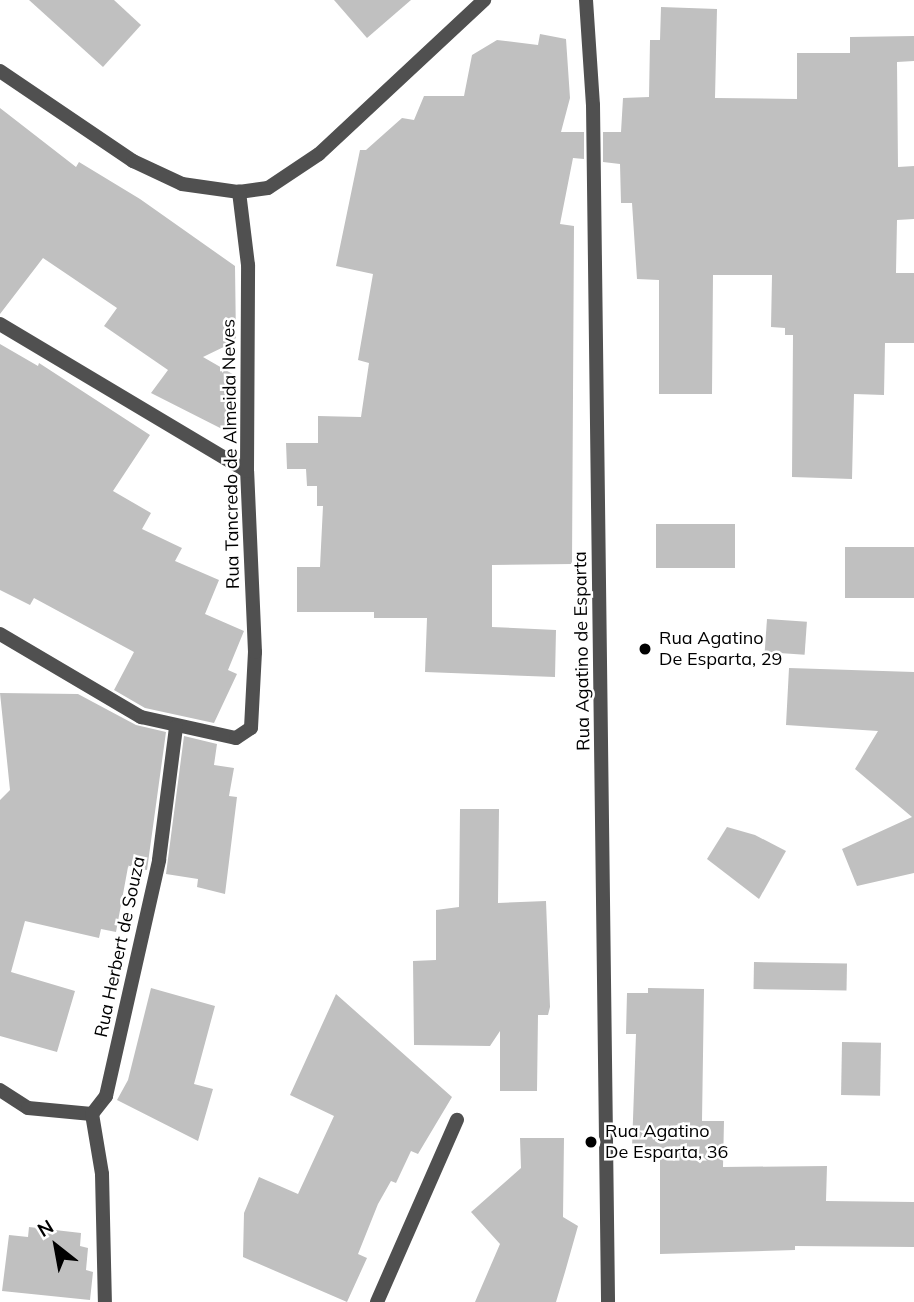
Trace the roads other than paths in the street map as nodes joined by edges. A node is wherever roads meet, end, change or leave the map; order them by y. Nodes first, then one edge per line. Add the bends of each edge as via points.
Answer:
1 (484, 0) edge
2 (586, 0) edge
3 (0, 71) edge
4 (239, 192) junction
5 (0, 324) edge
6 (247, 471) junction
7 (0, 634) edge
8 (176, 727) junction
9 (0, 1090) edge
10 (92, 1114) junction
11 (457, 1119) dead end
12 (106, 1302) edge
13 (377, 1302) edge
14 (608, 1302) edge

1 - 4 street via 290,178 268,188
2 - 14 street, Rua Agatino de Esparta via 593,106
3 - 4 street via 133,161 182,184
4 - 6 street, Rua Tancredo de Almeida Neves via 248,265
5 - 6 street
6 - 8 street, Rua Tancredo de Almeida Neves via 251,728 236,738
7 - 8 street via 141,717
8 - 10 street, Rua Herbert de Souza via 159,860 120,1026 116,1066 106,1096
9 - 10 street via 28,1108
10 - 12 street via 102,1174
11 - 13 street

